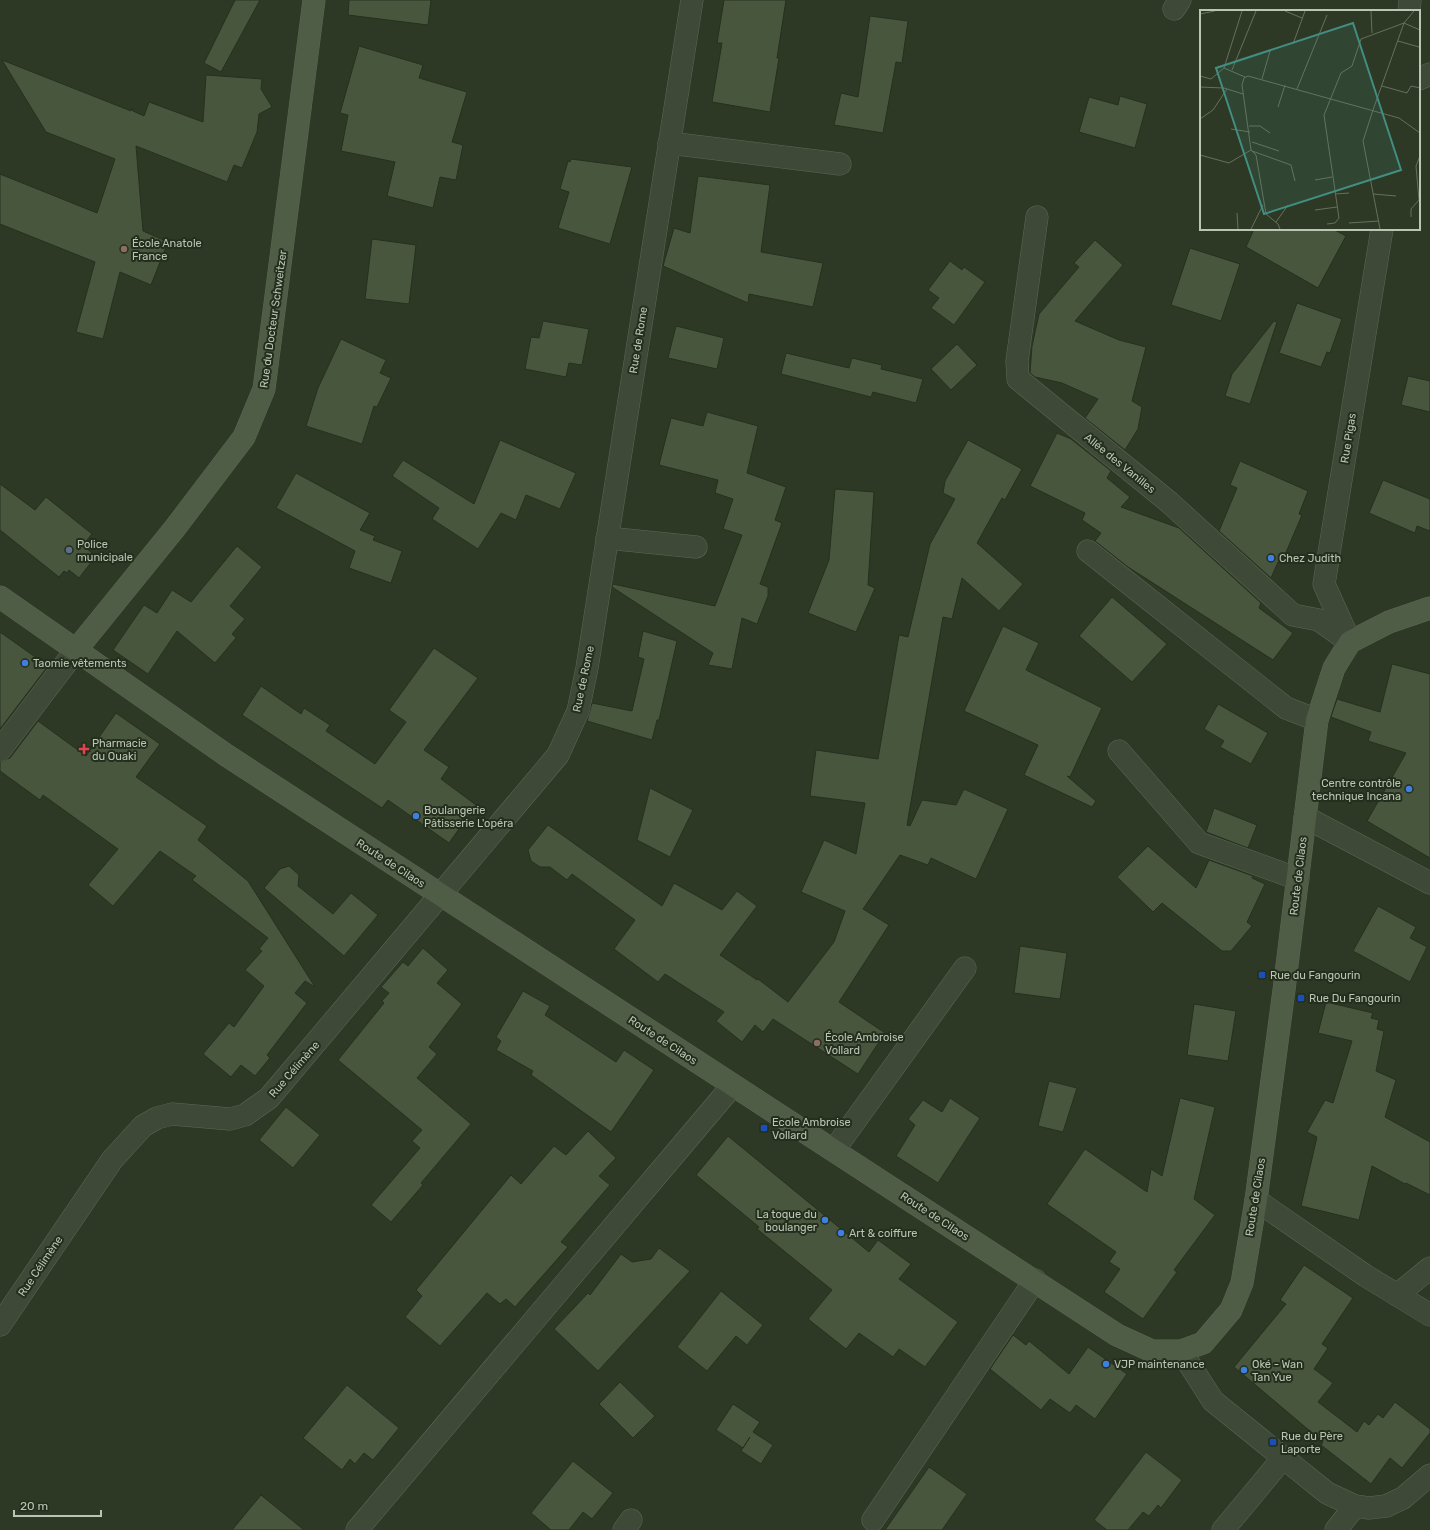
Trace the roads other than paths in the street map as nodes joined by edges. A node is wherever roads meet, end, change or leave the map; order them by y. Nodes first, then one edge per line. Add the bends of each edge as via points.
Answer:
1 (314, 0) edge
2 (692, 0) edge
3 (1410, 0) edge
4 (1409, 10) edge
5 (1430, 74) edge
6 (1420, 79) edge
7 (670, 143) junction
8 (840, 164) dead end
9 (1038, 218) dead end
10 (1382, 230) edge
11 (608, 538) junction
12 (696, 547) dead end
13 (1088, 551) dead end
14 (0, 598) edge
15 (1430, 608) edge
16 (1350, 642) junction
17 (76, 650) junction
18 (1317, 720) junction
19 (0, 750) edge
20 (1119, 751) dead end
21 (1305, 817) junction
22 (1298, 879) junction
23 (1430, 883) edge
24 (441, 896) junction
25 (964, 968) dead end
26 (733, 1085) junction
27 (834, 1150) junction
28 (1256, 1200) junction
29 (1430, 1268) edge
30 (1035, 1280) junction
31 (1397, 1295) junction
32 (1430, 1315) edge
33 (0, 1324) edge
34 (1181, 1351) junction
35 (1283, 1458) junction
36 (1430, 1475) edge
37 (1355, 1506) junction
38 (874, 1520) dead end
39 (357, 1530) edge
40 (1223, 1530) edge
41 (1336, 1530) edge

1 - 17 main road, Rue du Docteur Schweitzer via 264,389 244,437 175,528
2 - 7 street, Rue de Rome
3 - 4 street
5 - 6 street
7 - 8 street
7 - 11 street, Rue de Rome
9 - 16 street, Allée des Vanilles via 1017,361 1018,379 1170,503 1293,615 1319,620
10 - 16 street, Rue Pigas via 1324,584
11 - 12 street
11 - 24 street, Rue de Rome via 578,711 558,755
13 - 18 street via 1286,708
14 - 17 main road, Route de Cilaos
15 - 16 main road via 1389,622
16 - 18 main road, Route de Cilaos via 1334,668
17 - 19 street
17 - 24 main road, Route de Cilaos via 226,755
18 - 21 main road, Route de Cilaos
20 - 22 street via 1199,843
21 - 22 main road, Route de Cilaos
21 - 23 street
22 - 28 main road, Route de Cilaos
24 - 26 main road, Route de Cilaos
24 - 33 street, Rue Célimène via 269,1098 245,1115 230,1119 172,1114 157,1118 143,1126 112,1160
25 - 27 street
26 - 27 main road, Route de Cilaos
26 - 39 street
27 - 30 main road, Route de Cilaos
28 - 31 street
28 - 34 main road, Route de Cilaos via 1242,1283 1231,1310 1203,1343
29 - 31 street
30 - 34 main road, Route de Cilaos via 1117,1334 1152,1351
30 - 38 street
31 - 32 street
34 - 35 street via 1213,1401
35 - 37 street via 1327,1493
35 - 40 street
36 - 37 street via 1403,1498 1386,1506
37 - 41 street

